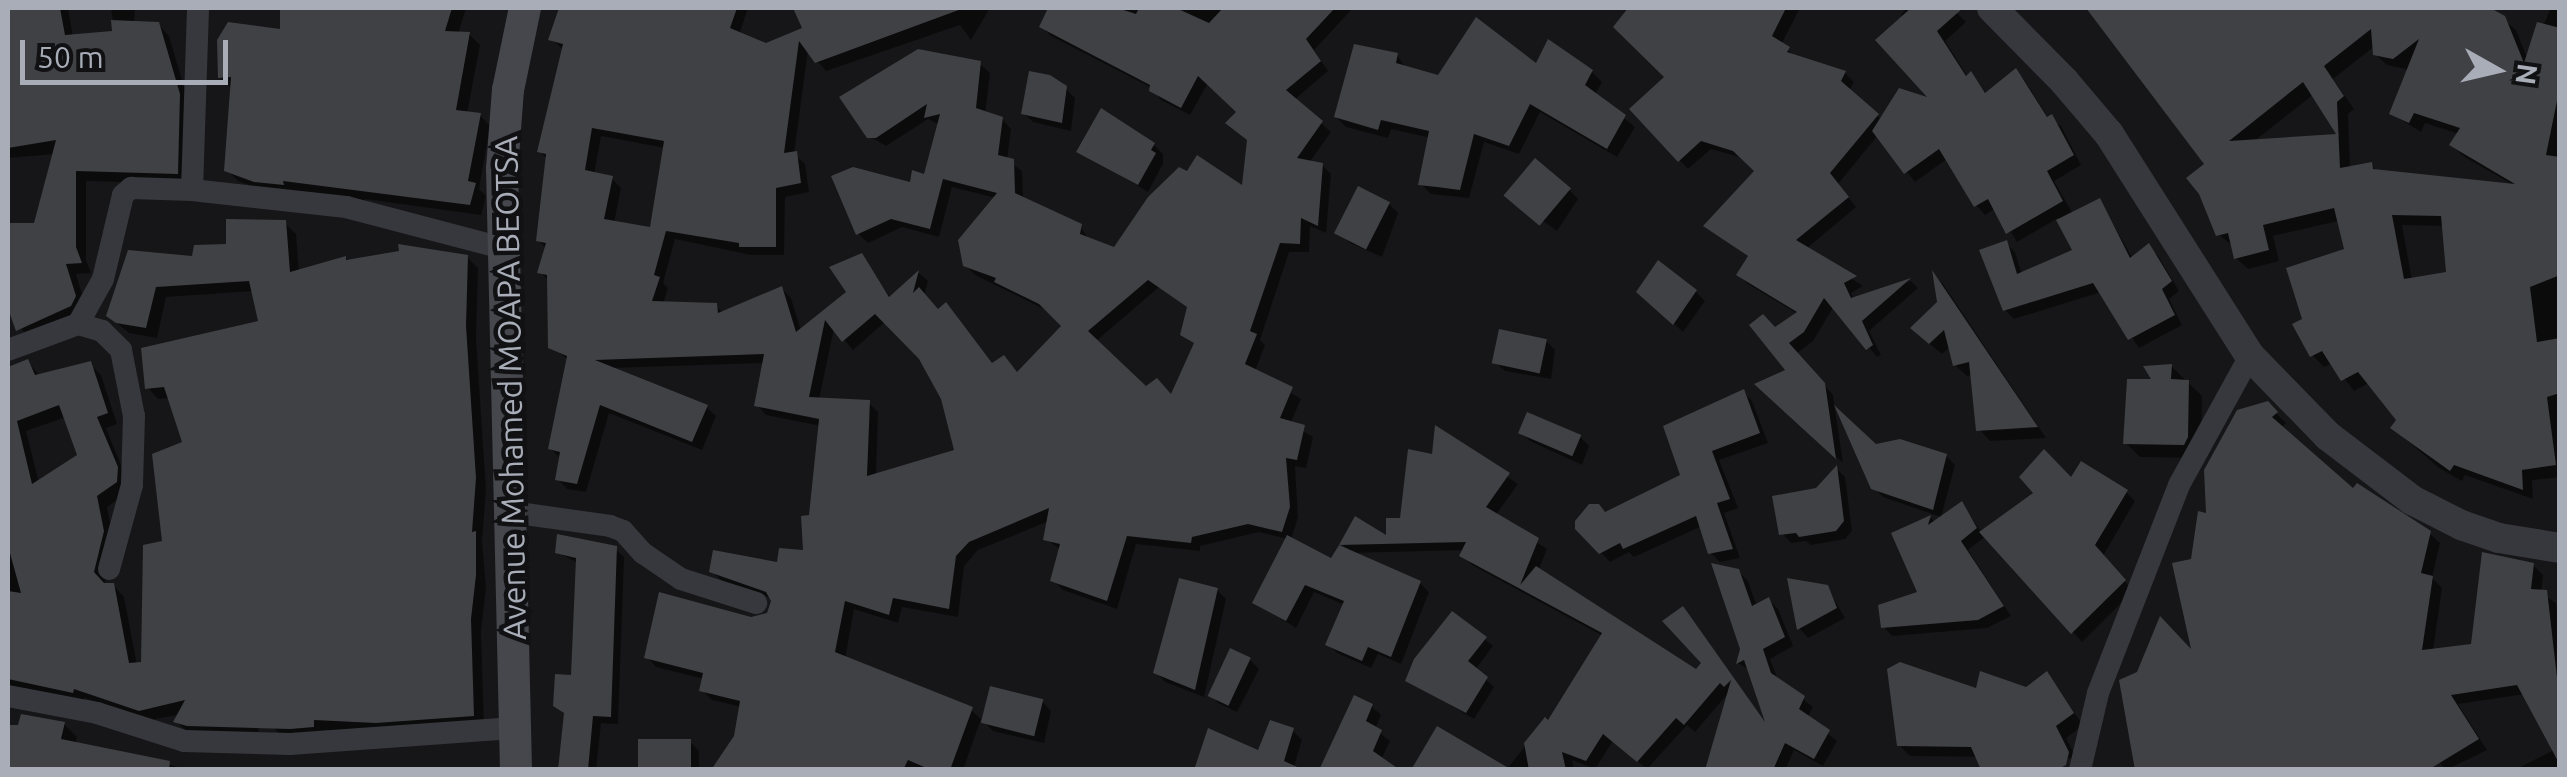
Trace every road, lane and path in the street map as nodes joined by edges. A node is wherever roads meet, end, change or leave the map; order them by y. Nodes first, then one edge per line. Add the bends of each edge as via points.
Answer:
1 (198, 8) edge
2 (525, 8) edge
3 (2004, 11) edge
4 (192, 190) junction
5 (502, 248) junction
6 (78, 324) junction
7 (8, 350) edge
8 (2250, 356) junction
9 (510, 512) junction
10 (2560, 548) edge
11 (109, 569) dead end
12 (756, 604) dead end
13 (8, 696) edge
14 (515, 728) junction
15 (516, 770) edge
16 (2080, 770) edge

1 - 4 street
2 - 5 main road, Avenue Mohamed MOAPA BEOTSA via 508,90
3 - 8 street via 2109,134
4 - 5 street via 346,207
4 - 6 street via 126,190 108,264
5 - 9 main road, Avenue Mohamed MOAPA BEOTSA
6 - 7 street
6 - 11 street via 102,332 120,350 134,416 132,484
8 - 10 street via 2328,436 2412,500 2499,538
8 - 16 street via 2172,502 2098,693
9 - 12 street via 610,526 681,579
9 - 14 main road, Avenue Mohamed MOAPA BEOTSA
13 - 14 street via 97,713 184,741 290,744
14 - 15 main road, Avenue Mohamed MOAPA BEOTSA

